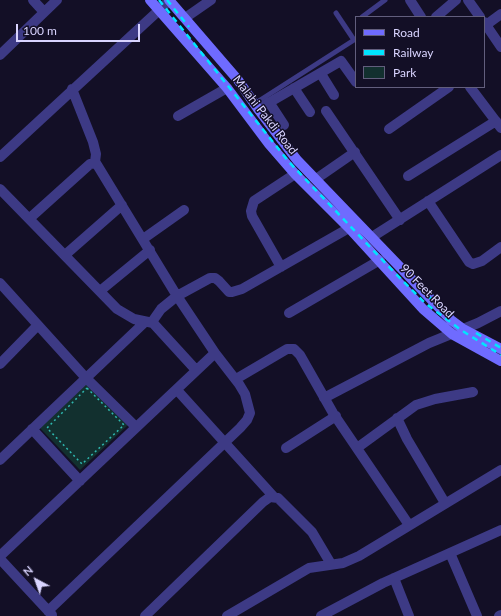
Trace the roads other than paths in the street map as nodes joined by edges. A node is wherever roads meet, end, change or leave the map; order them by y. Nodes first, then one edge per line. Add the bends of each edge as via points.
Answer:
1 (33, 0) edge
2 (57, 0) edge
3 (150, 0) edge
4 (170, 0) edge
5 (211, 0) edge
6 (385, 0) edge
7 (410, 0) edge
8 (456, 0) edge
9 (468, 0) edge
10 (159, 10) junction
11 (44, 12) junction
12 (336, 13) dead end
13 (501, 14) edge
14 (363, 16) edge
15 (420, 16) edge
16 (437, 16) edge
17 (479, 16) edge
18 (185, 18) junction
19 (485, 20) edge
20 (485, 24) edge
21 (501, 47) edge
22 (0, 55) edge
23 (321, 74) junction
24 (355, 81) edge
25 (227, 88) junction
26 (294, 88) junction
27 (448, 88) edge
28 (471, 88) edge
29 (72, 89) junction
30 (334, 95) dead end
31 (269, 102) junction
32 (256, 107) junction
33 (326, 111) dead end
34 (310, 112) dead end
35 (178, 116) dead end
36 (499, 124) edge
37 (284, 125) dead end
38 (389, 129) dead end
39 (355, 152) junction
40 (501, 155) edge
41 (0, 157) edge
42 (95, 162) junction
43 (295, 174) junction
44 (408, 176) dead end
45 (316, 179) junction
46 (0, 189) edge
47 (327, 191) junction
48 (319, 198) junction
49 (428, 202) junction
50 (122, 205) junction
51 (184, 210) dead end
52 (30, 218) junction
53 (400, 220) junction
54 (349, 228) junction
55 (143, 239) junction
56 (368, 240) junction
57 (501, 247) edge
58 (150, 250) junction
59 (65, 255) junction
60 (380, 260) junction
61 (281, 267) junction
62 (0, 283) edge
63 (100, 291) junction
64 (177, 296) junction
65 (501, 311) edge
66 (289, 313) dead end
67 (149, 323) junction
68 (37, 326) junction
69 (463, 329) junction
70 (452, 334) junction
71 (501, 349) edge
72 (215, 353) junction
73 (501, 361) edge
74 (0, 364) edge
75 (196, 370) junction
76 (85, 377) junction
77 (236, 379) junction
78 (177, 390) junction
79 (473, 392) dead end
80 (324, 398) junction
81 (336, 416) junction
82 (398, 418) junction
83 (136, 427) junction
84 (32, 429) junction
85 (224, 442) junction
86 (286, 448) dead end
87 (357, 448) junction
88 (0, 460) edge
89 (501, 470) edge
90 (80, 480) junction
91 (274, 497) junction
92 (445, 503) junction
93 (409, 525) junction
94 (501, 530) edge
95 (450, 553) junction
96 (0, 556) edge
97 (0, 559) edge
98 (331, 564) junction
99 (394, 578) junction
100 (335, 612) edge
101 (51, 614) edge
102 (145, 616) edge
103 (227, 616) edge
104 (321, 616) edge
105 (409, 616) edge
106 (477, 616) edge

1 - 11 street
2 - 11 street
3 - 10 main road, Malahi Pakdi Road
4 - 10 street
4 - 18 main road, Malahi Pakdi Road
5 - 18 street
6 - 14 lane
7 - 15 street
8 - 16 street
9 - 17 street
10 - 25 main road, Malahi Pakdi Road
10 - 29 street
11 - 22 street
12 - 32 lane via 354,40
13 - 19 street
18 - 32 main road, Malahi Pakdi Road via 238,80
20 - 21 street
23 - 24 street via 341,61
23 - 26 street
23 - 30 street
25 - 35 street
25 - 43 main road, Malahi Pakdi Road
26 - 31 street
26 - 34 street
27 - 38 street
28 - 36 street
29 - 41 street
29 - 42 street via 93,142
31 - 32 street
31 - 37 street
32 - 45 main road, Malahi Pakdi Road via 297,160
33 - 39 street
36 - 44 street
39 - 45 street
39 - 53 street
40 - 49 street
42 - 50 street
42 - 52 street
43 - 48 main road, Malahi Pakdi Road
43 - 61 street via 254,201 250,211
45 - 47 main road, Malahi Pakdi Road
46 - 52 street
47 - 48 main road
47 - 56 main road, Malahi Pakdi Road
48 - 54 main road, Malahi Pakdi Road
49 - 53 street
49 - 57 street via 469,262 473,264 482,261
50 - 55 street
50 - 59 street
51 - 55 street
52 - 59 street
53 - 56 street
54 - 56 main road, Malahi Pakdi Road
54 - 61 street
55 - 58 street
56 - 60 main road, 90 Feet Road
56 - 69 main road, 90 Feet Road
58 - 63 street
58 - 64 street
59 - 63 street
60 - 66 street
60 - 70 main road, 90 Feet Road via 423,309
61 - 64 street via 236,291 229,292 215,278
62 - 68 street
63 - 67 street via 126,315
64 - 67 street
64 - 72 street
65 - 69 street
67 - 75 street
67 - 76 street
68 - 74 street
68 - 76 street
69 - 70 street
69 - 71 main road, 90 Feet Road
70 - 73 main road, 90 Feet Road
70 - 80 street via 429,343
72 - 75 street
72 - 77 street
75 - 78 street
76 - 83 street
76 - 84 street
77 - 80 street via 291,348 300,355
77 - 85 street via 245,394 250,413 247,420
78 - 83 street
78 - 85 street
79 - 82 street via 423,402
80 - 81 street
81 - 86 street
81 - 87 street
82 - 87 street
82 - 92 street via 414,452
83 - 90 street
84 - 88 street
84 - 90 street
85 - 91 street
85 - 101 street
87 - 93 street
89 - 92 street
90 - 96 street
91 - 98 street via 312,532
91 - 102 street via 263,502
92 - 93 street
93 - 98 street via 359,556 343,563
94 - 95 street
95 - 99 street
95 - 106 street
97 - 101 street
98 - 103 street via 309,568
99 - 100 street
99 - 105 street
100 - 104 street

